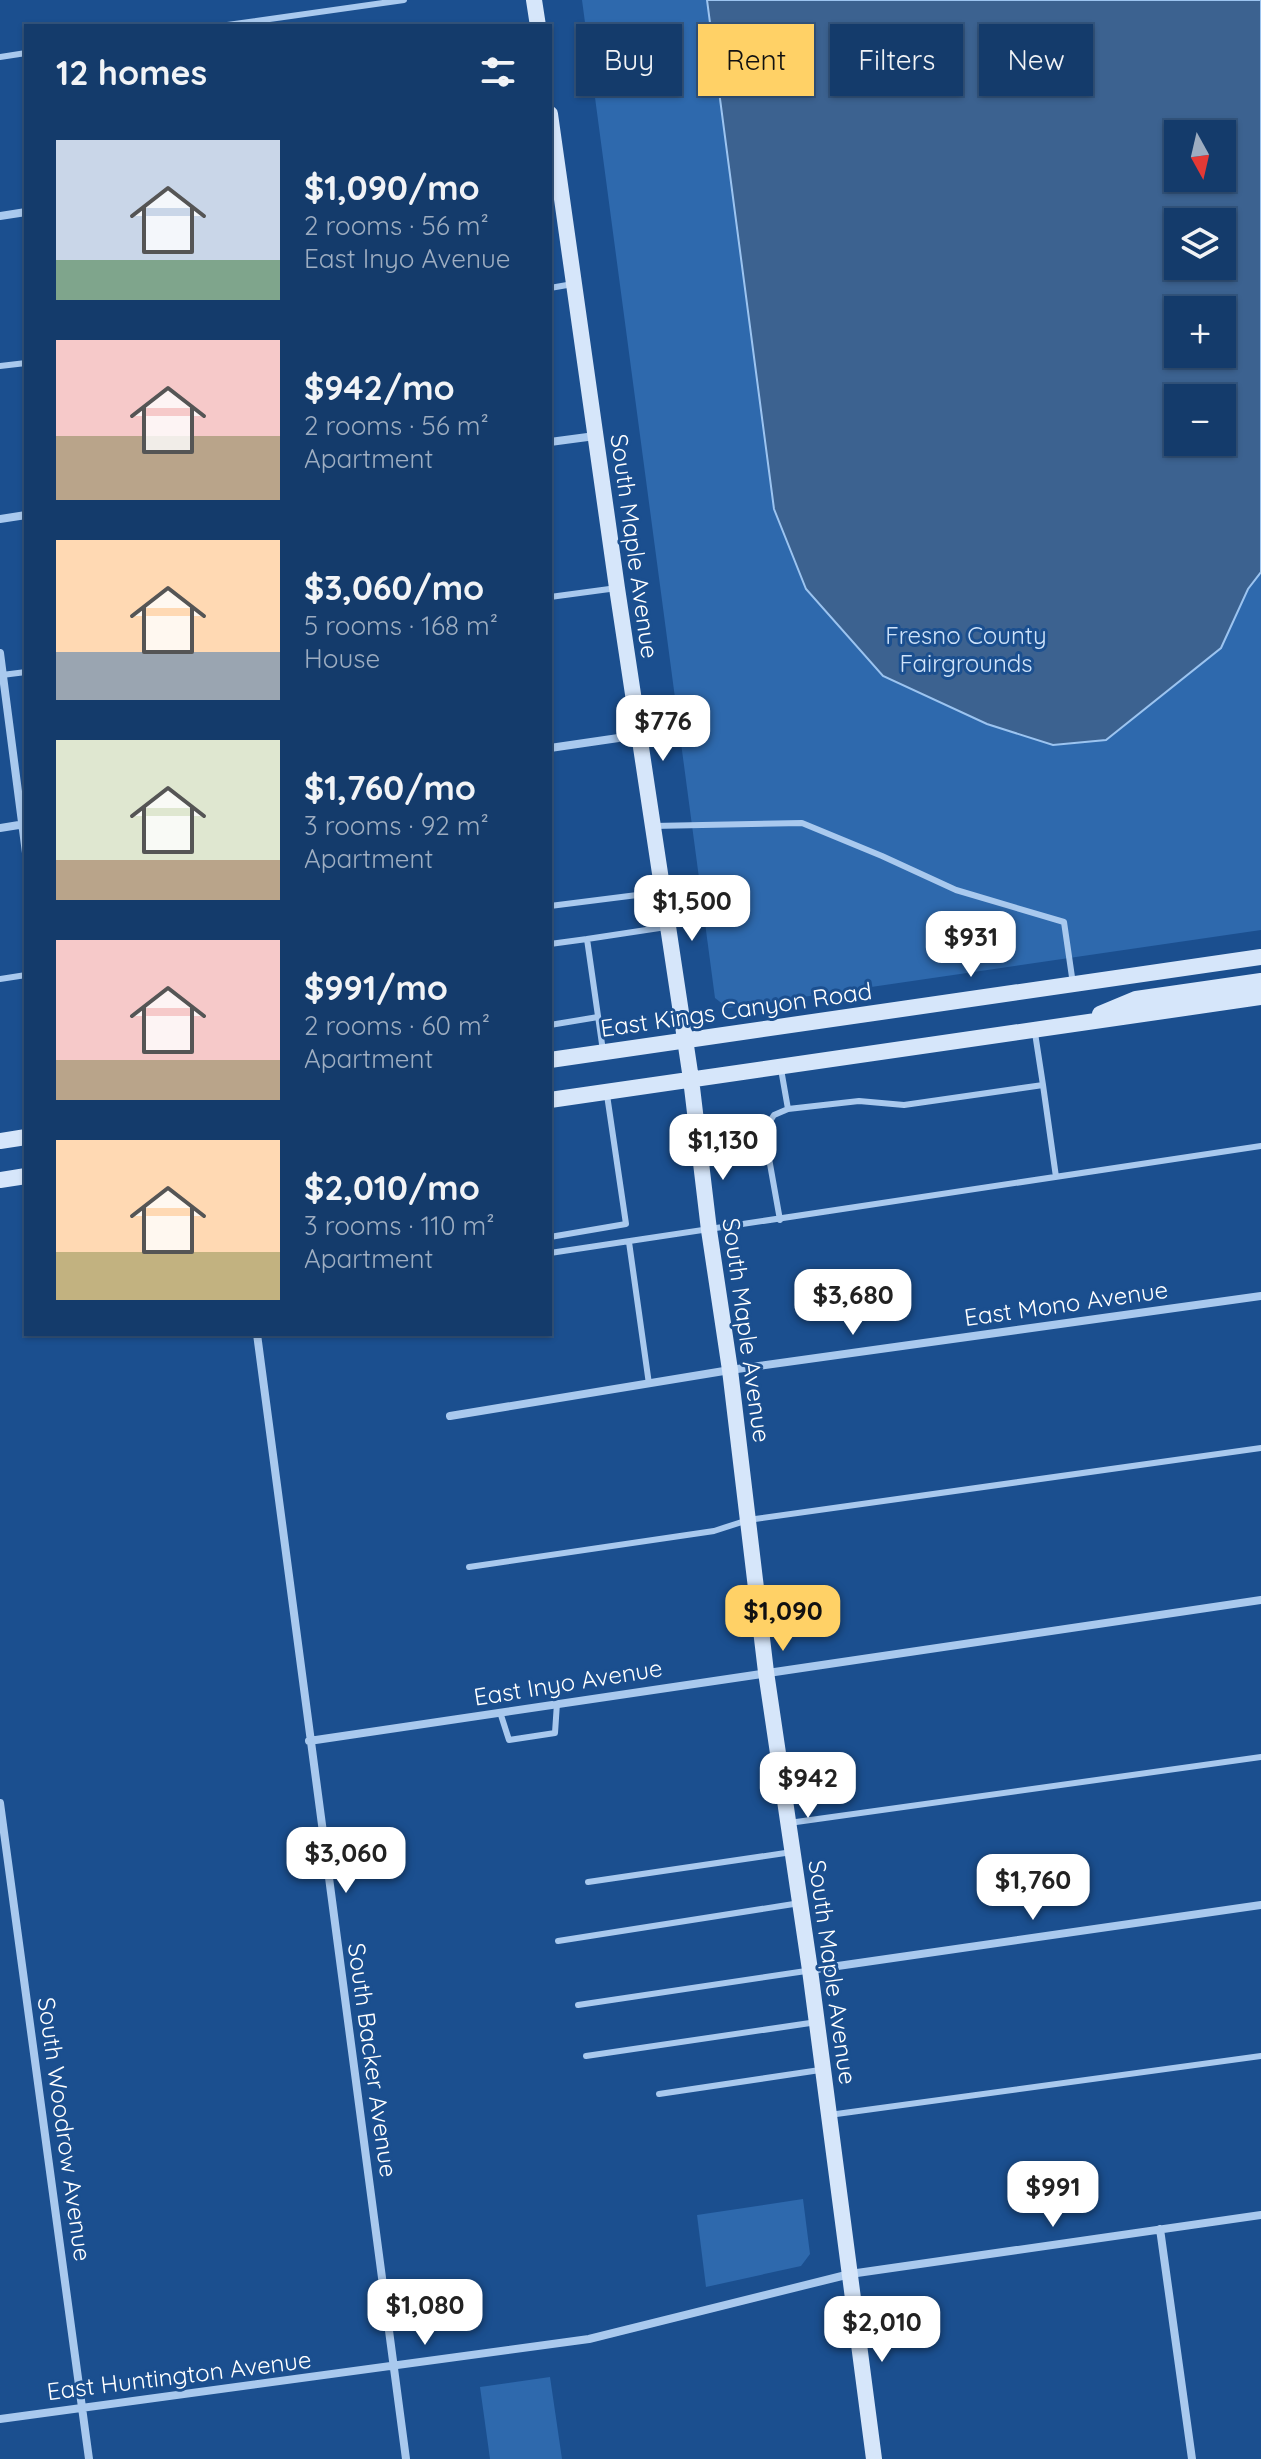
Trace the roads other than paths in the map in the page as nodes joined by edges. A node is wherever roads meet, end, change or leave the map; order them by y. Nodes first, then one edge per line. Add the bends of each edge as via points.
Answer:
1 (404, 0) edge
2 (534, 0) edge
3 (234, 24) edge
4 (538, 24) edge
5 (24, 53) edge
6 (0, 57) edge
7 (552, 135) edge
8 (24, 212) edge
9 (0, 216) edge
10 (573, 284) junction
11 (552, 288) edge
12 (24, 363) edge
13 (0, 366) edge
14 (595, 436) junction
15 (552, 442) edge
16 (24, 515) edge
17 (0, 519) edge
18 (617, 588) junction
19 (552, 597) edge
20 (0, 653) edge
21 (24, 672) edge
22 (1, 675) edge
23 (639, 735) junction
24 (552, 748) edge
25 (24, 824) edge
26 (653, 826) junction
27 (0, 828) edge
28 (664, 891) junction
29 (552, 906) edge
30 (669, 926) junction
31 (587, 939) junction
32 (552, 944) edge
33 (1261, 957) edge
34 (24, 975) edge
35 (0, 979) edge
36 (1261, 981) edge
37 (1073, 984) junction
38 (1261, 997) edge
39 (598, 1017) junction
40 (1080, 1023) junction
41 (552, 1025) edge
42 (1034, 1030) junction
43 (686, 1040) junction
44 (603, 1052) junction
45 (552, 1060) edge
46 (781, 1066) junction
47 (691, 1079) junction
48 (1043, 1085) junction
49 (607, 1091) junction
50 (552, 1100) edge
51 (788, 1109) junction
52 (24, 1137) edge
53 (0, 1141) edge
54 (1261, 1146) edge
55 (24, 1176) edge
56 (1056, 1177) junction
57 (0, 1180) edge
58 (780, 1220) junction
59 (709, 1230) junction
60 (552, 1237) edge
61 (629, 1242) junction
62 (552, 1253) edge
63 (1261, 1296) edge
64 (257, 1336) edge
65 (730, 1370) junction
66 (649, 1384) junction
67 (450, 1416) dead end
68 (1261, 1448) edge
69 (748, 1520) junction
70 (469, 1567) dead end
71 (1261, 1600) edge
72 (766, 1672) junction
73 (557, 1703) junction
74 (500, 1712) junction
75 (309, 1741) junction
76 (1261, 1757) edge
77 (0, 1803) edge
78 (788, 1823) junction
79 (792, 1852) junction
80 (588, 1882) dead end
81 (800, 1903) junction
82 (1261, 1905) edge
83 (558, 1941) dead end
84 (810, 1970) junction
85 (578, 2005) dead end
86 (817, 2022) junction
87 (586, 2056) dead end
88 (1261, 2056) edge
89 (823, 2069) junction
90 (659, 2094) dead end
91 (829, 2115) junction
92 (1261, 2215) edge
93 (1160, 2229) junction
94 (850, 2274) junction
95 (394, 2367) junction
96 (82, 2407) junction
97 (0, 2419) edge
98 (89, 2459) edge
99 (406, 2459) edge
100 (874, 2459) edge
101 (1192, 2459) edge

1 - 3 lane
2 - 4 main road
5 - 6 lane
7 - 10 main road, South Maple Avenue
8 - 9 street
10 - 11 lane
10 - 14 main road, South Maple Avenue
12 - 13 lane
14 - 15 street
14 - 18 main road, South Maple Avenue
16 - 17 street
18 - 19 lane
18 - 23 main road, South Maple Avenue
20 - 22 street
21 - 22 lane
22 - 25 street
23 - 24 street
23 - 26 main road, South Maple Avenue
25 - 27 street
26 - 28 main road, South Maple Avenue
26 - 37 lane via 802,823 956,890 1064,922
28 - 29 lane
28 - 30 main road, South Maple Avenue
30 - 31 lane
30 - 43 main road, South Maple Avenue
31 - 32 lane
31 - 39 lane
33 - 37 main road, East Kings Canyon Road
34 - 35 lane
36 - 40 main road via 1136,999
37 - 43 main road, East Kings Canyon Road
38 - 40 main road
39 - 41 lane
39 - 44 lane
40 - 42 main road
42 - 46 main road
42 - 48 lane
43 - 44 main road, East Kings Canyon Road
43 - 47 main road, South Maple Avenue
44 - 45 main road, East Kings Canyon Road
46 - 47 main road
46 - 51 lane
47 - 49 main road
47 - 59 main road, South Maple Avenue
48 - 51 lane via 904,1105 859,1101
48 - 56 lane
49 - 50 main road
49 - 60 lane via 626,1224
51 - 58 lane via 774,1115 765,1136
52 - 53 main road
54 - 56 lane
55 - 57 main road
56 - 58 lane
58 - 59 lane
59 - 61 lane
59 - 65 main road, South Maple Avenue
61 - 62 lane
61 - 66 lane
63 - 65 street, East Mono Avenue
64 - 75 street, South Backer Avenue
65 - 66 street, East Mono Avenue
65 - 69 main road, South Maple Avenue
66 - 67 street, East Mono Avenue
68 - 69 lane
69 - 70 lane via 714,1531
69 - 72 main road, South Maple Avenue
71 - 72 street, East Inyo Avenue
72 - 73 street, East Inyo Avenue
72 - 78 main road, South Maple Avenue
73 - 74 street, East Inyo Avenue
73 - 74 lane via 555,1733 509,1740
74 - 75 street, East Inyo Avenue
75 - 95 street, South Backer Avenue
76 - 78 lane
77 - 96 street, South Woodrow Avenue
78 - 79 main road, South Maple Avenue
79 - 80 lane
79 - 81 main road, South Maple Avenue
81 - 83 lane
81 - 84 main road, South Maple Avenue
82 - 84 street
84 - 85 lane
84 - 86 main road, South Maple Avenue
86 - 87 lane
86 - 89 main road, South Maple Avenue
88 - 91 lane
89 - 90 lane
89 - 91 main road, South Maple Avenue
91 - 94 main road, South Maple Avenue
92 - 93 street, East Huntington Avenue
93 - 94 street, East Huntington Avenue
93 - 101 street
94 - 95 street, East Huntington Avenue via 589,2339
94 - 100 main road, South Maple Avenue
95 - 96 street, East Huntington Avenue
95 - 99 street, South Backer Avenue
96 - 97 street, East Huntington Avenue
96 - 98 street, South Woodrow Avenue

